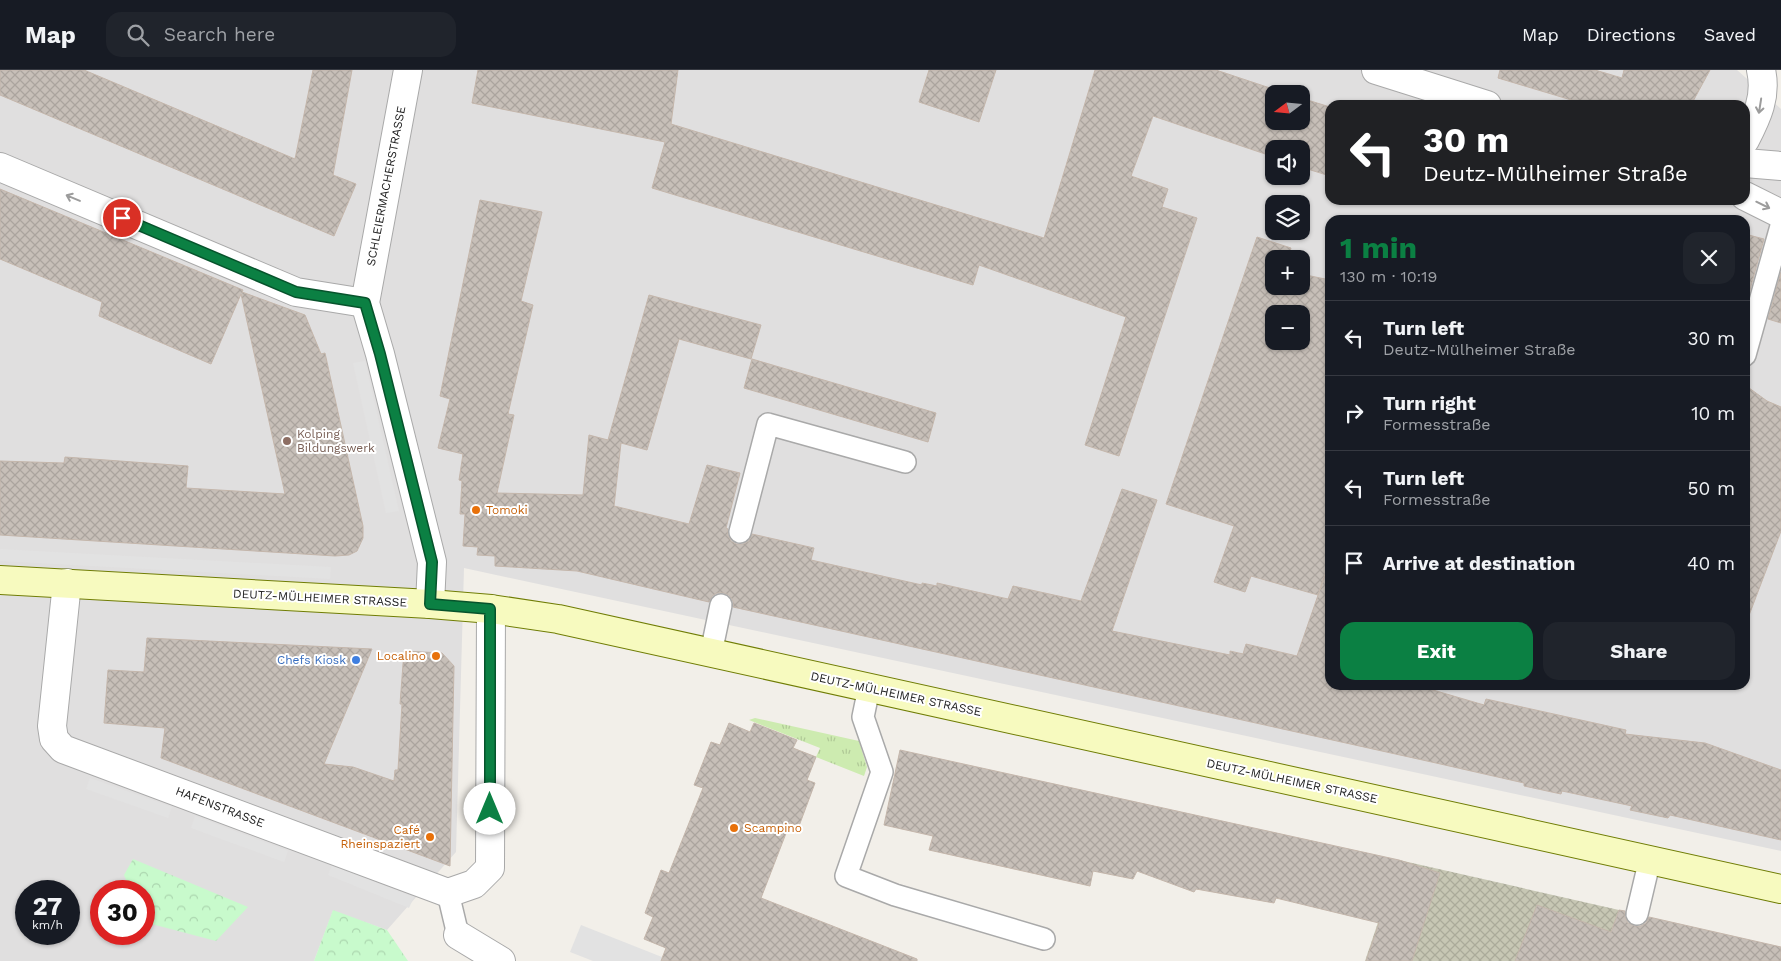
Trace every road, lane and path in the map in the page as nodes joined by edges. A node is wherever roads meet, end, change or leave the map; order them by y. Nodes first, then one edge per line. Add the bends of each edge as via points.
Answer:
1 (408, 70) edge
2 (1376, 70) edge
3 (1761, 70) edge
4 (1471, 100) edge
5 (1750, 131) edge
6 (1750, 164) edge
7 (1781, 166) edge
8 (0, 167) edge
9 (1750, 198) edge
10 (1781, 214) edge
11 (1781, 226) edge
12 (365, 303) junction
13 (1750, 337) edge
14 (905, 462) dead end
15 (740, 532) dead end
16 (0, 580) edge
17 (67, 583) junction
18 (430, 604) junction
19 (721, 605) dead end
20 (490, 609) junction
21 (710, 653) junction
22 (869, 688) junction
23 (1650, 860) junction
24 (1781, 889) edge
25 (448, 893) junction
26 (1637, 914) dead end
27 (458, 935) joint
28 (1044, 939) dead end
29 (501, 961) edge

1 - 12 street, SCHLEIERMACHERSTRASSE
2 - 4 street
3 -> 5 street via 1764,81 1758,116
6 - 7 street
12 -> 8 street via 296,292
9 -> 10 street
11 - 13 lane
12 - 18 street via 432,562
14 - 15 lane via 768,424
16 - 17 street, DEUTZ-MÜLHEIMER STRASSE
17 - 18 street, DEUTZ-MÜLHEIMER STRASSE
17 - 25 street, HAFENSTRASSE via 52,726 54,739 63,749
18 - 20 street, DEUTZ-MÜLHEIMER STRASSE
19 - 21 lane
20 - 21 street, DEUTZ-MÜLHEIMER STRASSE via 558,619
20 - 25 street via 490,868 474,884
21 - 22 street, DEUTZ-MÜLHEIMER STRASSE
22 - 23 street, DEUTZ-MÜLHEIMER STRASSE
22 - 28 lane via 863,717 882,772 846,876 895,895
23 - 24 street, DEUTZ-MÜLHEIMER STRASSE
23 - 26 lane
25 - 27 lane
27 - 29 street

